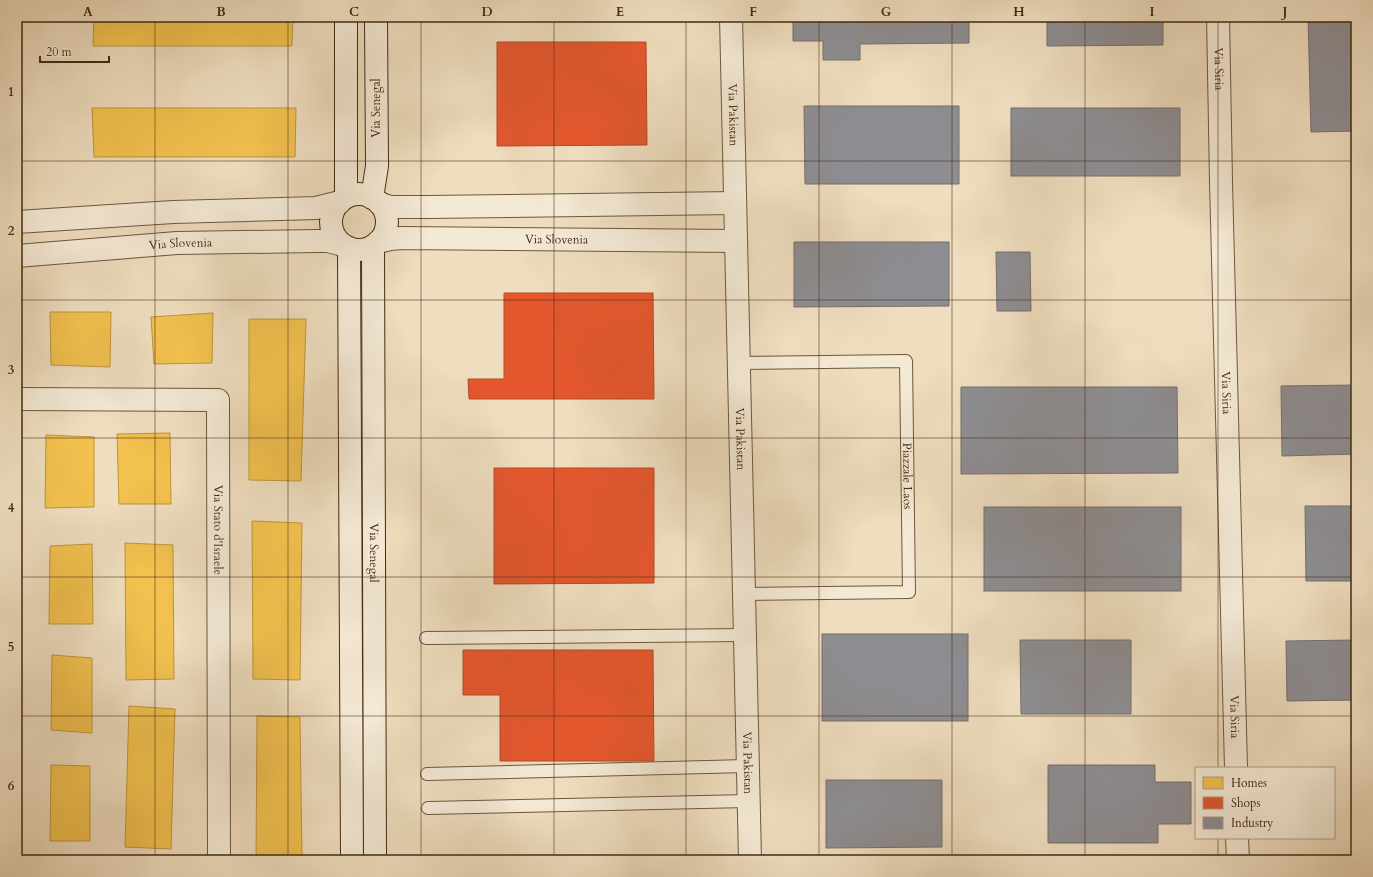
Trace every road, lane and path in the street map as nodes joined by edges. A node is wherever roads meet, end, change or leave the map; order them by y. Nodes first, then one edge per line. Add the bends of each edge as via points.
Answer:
1 (346, 17) edge
2 (376, 17) edge
3 (731, 17) edge
4 (1218, 17) edge
5 (343, 199) junction
6 (376, 201) junction
7 (735, 203) junction
8 (17, 222) edge
9 (736, 241) junction
10 (375, 244) junction
11 (346, 247) junction
12 (17, 256) edge
13 (739, 363) junction
14 (17, 399) edge
15 (744, 594) junction
16 (745, 635) junction
17 (426, 638) dead end
18 (747, 766) junction
19 (1236, 767) edge
20 (427, 774) dead end
21 (748, 801) junction
22 (428, 808) dead end
23 (1238, 839) edge
24 (219, 860) edge
25 (352, 860) edge
26 (375, 860) edge
27 (750, 860) edge
28 (1238, 860) edge

1 - 5 street
2 - 6 street, Via Senegal
3 - 7 street, Via Pakistan
4 - 19 street, Via Siria
5 - 6 street via 359,194
5 - 8 street via 316,208 173,212
5 - 11 street via 335,208 331,224 337,239
6 - 7 street via 390,206 427,207
6 - 10 street via 387,219 383,236
7 - 9 street, Via Pakistan
9 - 10 street, Via Slovenia via 402,238
9 - 13 street, Via Pakistan
10 - 11 street via 361,250
10 - 26 street, Via Senegal
11 - 12 street, Via Slovenia via 328,241 177,243
11 - 25 street, Via Senegal
13 - 15 street, Via Pakistan
13 - 15 lane, Piazzale Laos via 906,361 909,592
14 - 24 street, Via Stato d'Israele via 218,400
15 - 16 street, Via Pakistan
16 - 17 lane
16 - 18 street, Via Pakistan
18 - 20 lane
18 - 21 street, Via Pakistan
21 - 22 lane
21 - 27 street, Via Pakistan
23 - 28 street

